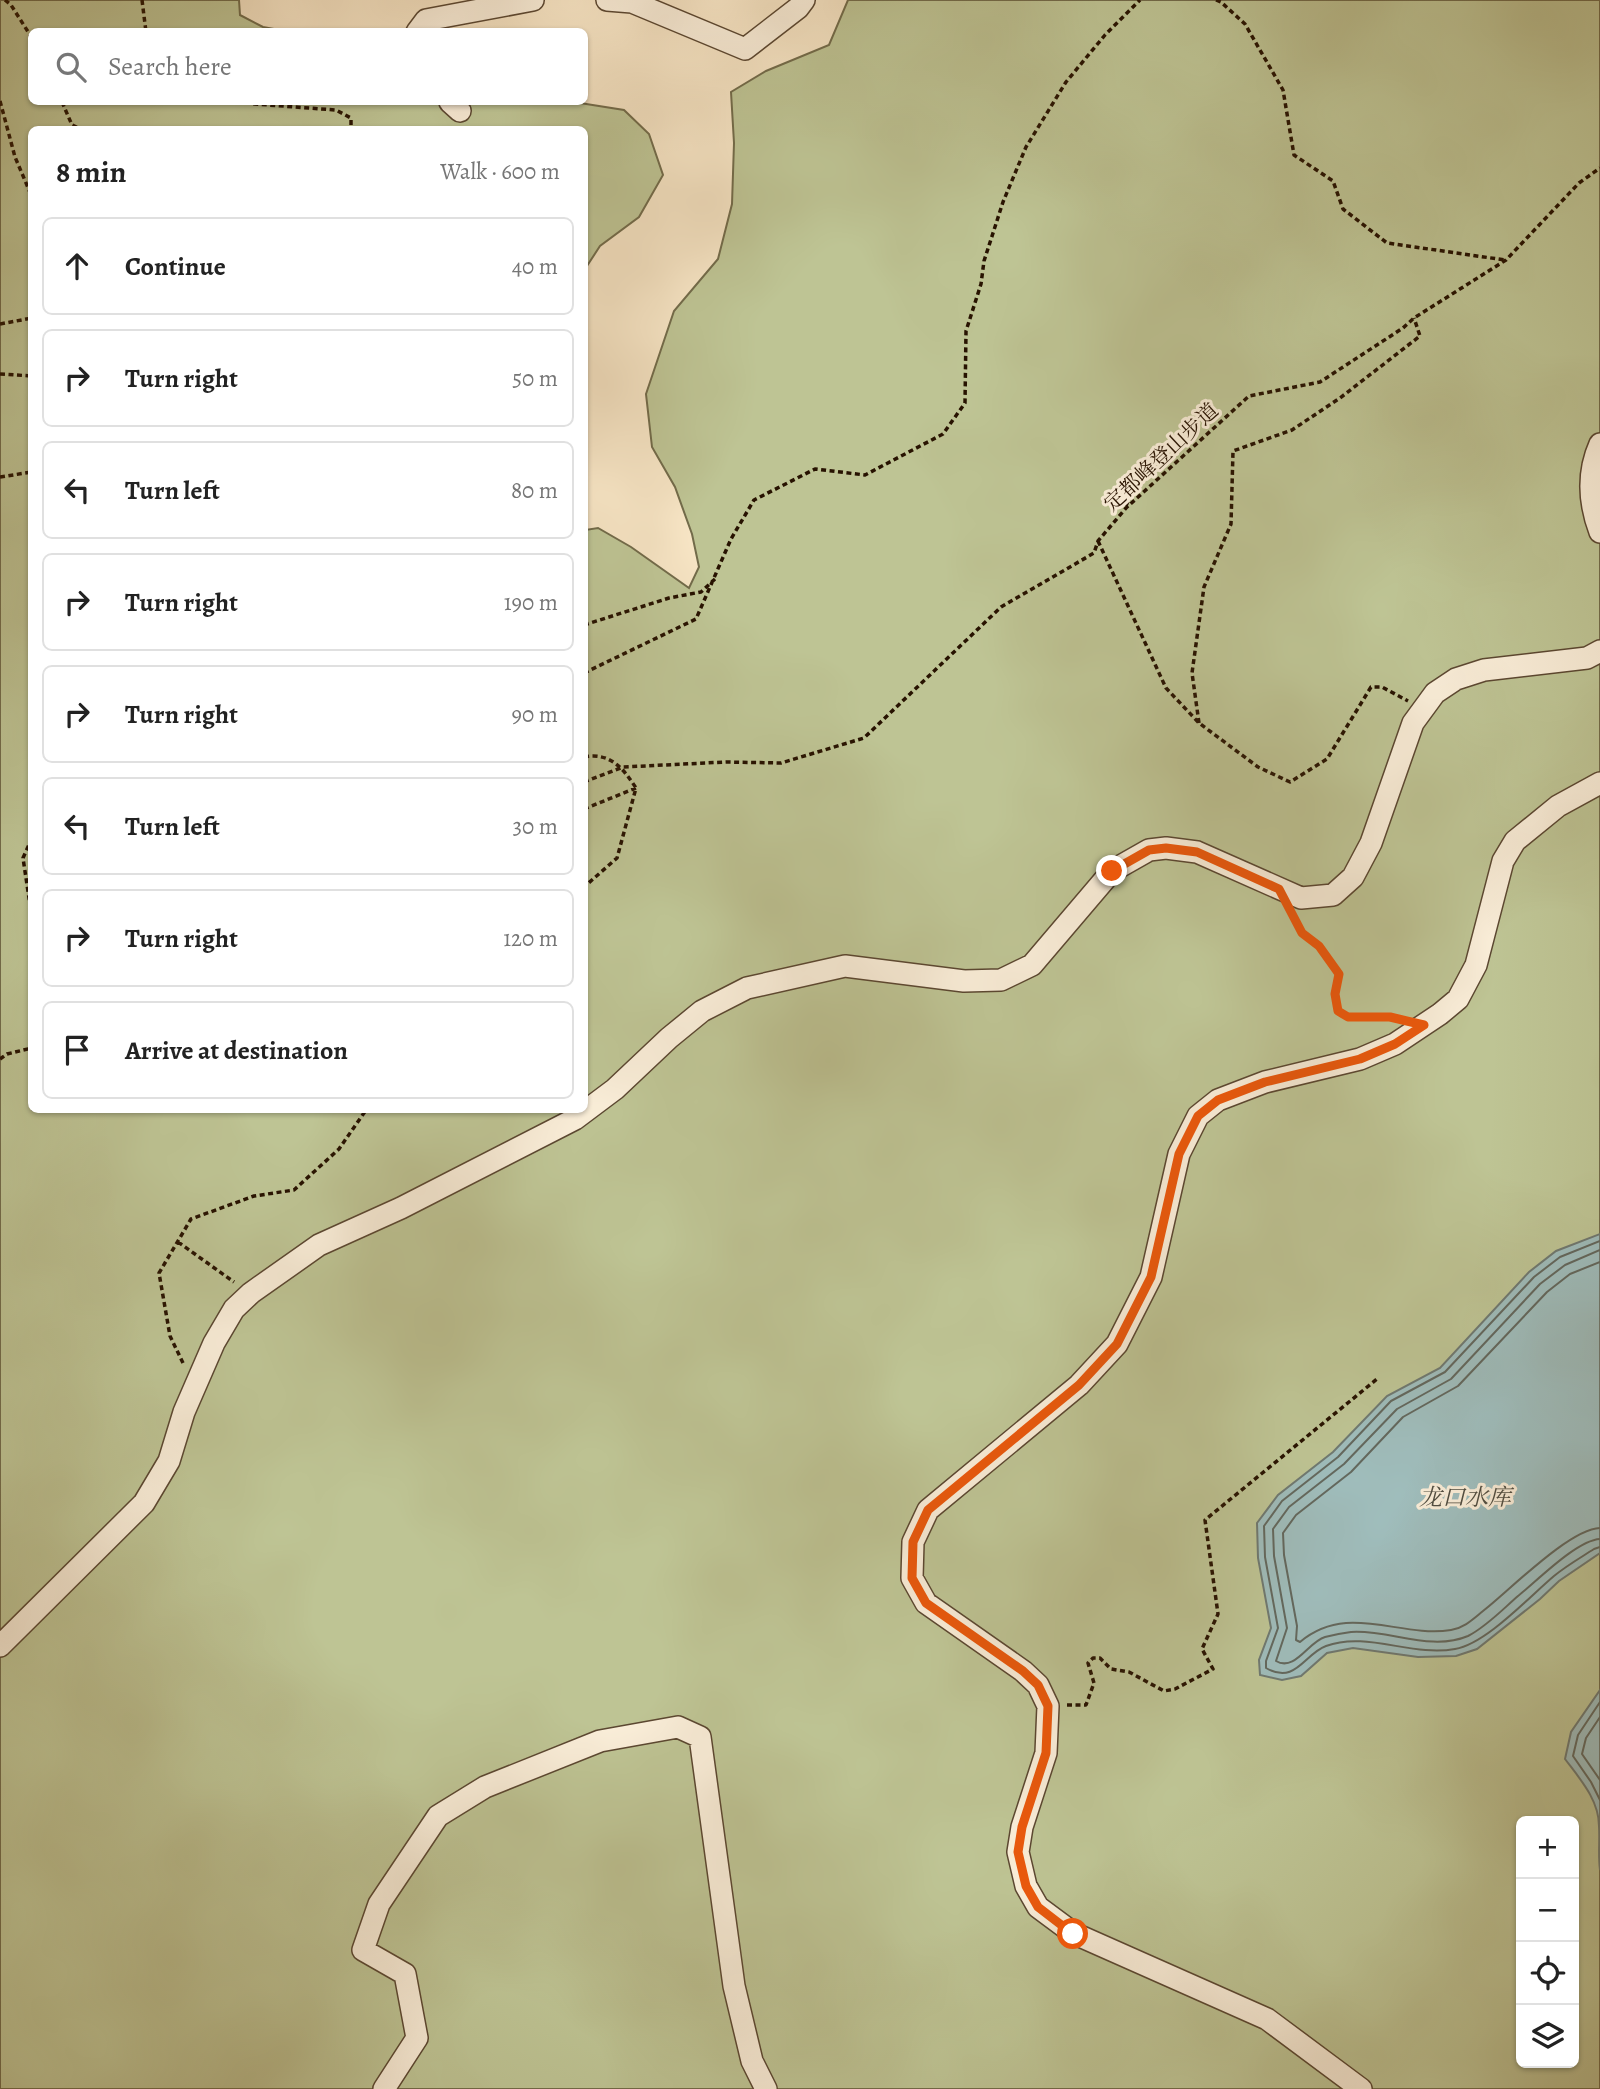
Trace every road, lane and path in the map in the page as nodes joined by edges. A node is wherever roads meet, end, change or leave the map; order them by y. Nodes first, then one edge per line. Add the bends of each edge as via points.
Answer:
1 (5, 0) edge
2 (142, 0) edge
3 (533, 0) edge
4 (607, 0) edge
5 (804, 0) edge
6 (1140, 0) edge
7 (1216, 0) edge
8 (146, 28) edge
9 (420, 28) edge
10 (28, 32) edge
11 (0, 101) edge
12 (63, 105) edge
13 (280, 105) edge
14 (74, 126) edge
15 (351, 126) edge
16 (1600, 168) edge
17 (28, 188) edge
18 (1506, 260) junction
19 (1414, 318) junction
20 (28, 319) edge
21 (0, 324) edge
22 (0, 374) edge
23 (28, 376) edge
24 (1600, 444) edge
25 (1168, 452) dead end
26 (28, 473) edge
27 (0, 477) edge
28 (1126, 508) junction
29 (1600, 532) edge
30 (1098, 541) junction
31 (716, 578) junction
32 (588, 624) edge
33 (1600, 651) edge
34 (588, 671) edge
35 (1423, 710) junction
36 (1199, 723) junction
37 (588, 756) edge
38 (623, 767) junction
39 (588, 780) edge
40 (1600, 783) edge
41 (636, 788) junction
42 (588, 807) edge
43 (28, 847) edge
44 (588, 883) edge
45 (1279, 889) junction
46 (28, 891) edge
47 (1424, 1025) junction
48 (28, 1049) edge
49 (0, 1059) edge
50 (588, 1109) edge
51 (364, 1113) edge
52 (583, 1113) edge
53 (177, 1241) junction
54 (251, 1293) junction
55 (1377, 1379) dead end
56 (195, 1387) junction
57 (0, 1646) edge
58 (1048, 1706) junction
59 (384, 2089) edge
60 (766, 2089) edge
61 (1361, 2089) edge

1 - 10 path
2 - 8 path
3 - 9 street via 426,20
4 - 5 street via 632,2 745,50
6 - 31 path via 1066,82 1026,147 1003,202 966,331 965,403 943,434 865,475 815,469 754,500
7 - 18 path via 1245,24 1283,90 1294,155 1333,181 1343,209 1387,243
11 - 17 path
12 - 14 path
13 - 15 path via 336,110 351,118
16 - 18 path, 定都峰登山步道 via 1579,183
18 - 19 path, 定都峰登山步道
19 - 28 path, 定都峰登山步道 via 1320,382 1249,396
19 - 36 path via 1420,336 1340,398 1292,430 1233,451 1231,524 1204,587 1192,673
20 - 21 path
22 - 23 path
24 - 29 street via 1593,460 1590,491
25 - 28 path via 1135,483
26 - 27 path
28 - 30 path, 定都峰登山步道
30 - 36 path via 1166,688
30 - 38 path, 定都峰登山步道 via 1094,552 1000,607 864,738 781,763
31 - 32 path via 701,592
31 - 34 path via 696,620
33 - 35 street via 1587,658 1484,670 1456,679
35 - 36 path via 1382,687 1371,687 1327,759 1290,782 1258,767
35 - 45 street via 1413,723 1371,844 1353,877 1333,895 1301,898
37 - 38 path via 596,755
38 - 39 path
38 - 41 path
40 - 47 street via 1558,806 1515,841 1503,861 1476,965 1458,999
41 - 42 path
41 - 44 path via 617,858
43 - 46 path via 23,858
45 - 47 path via 1302,933 1319,946 1339,974 1338,1011 1348,1017 1390,1017
45 - 50 street via 1197,852 1149,850 1112,871 1032,965 1002,980 964,981 845,966 747,988 702,1011
47 - 58 street via 1360,1059 1265,1082 1218,1100 1198,1116 1179,1154 1151,1277 1117,1344 1079,1385 928,1510 913,1542 912,1578 926,1603 1023,1671 1038,1685
48 - 49 path
51 - 53 path via 339,1149 294,1190 254,1196 191,1219
52 - 54 street via 401,1208 319,1245
53 - 54 path
53 - 56 path via 159,1273 170,1336
54 - 56 street via 233,1309
55 - 58 path via 1205,1520 1218,1614 1202,1649 1213,1669 1164,1691 1093,1658 1088,1663 1094,1683 1086,1705
56 - 57 street via 169,1461 144,1503
58 - 61 street via 1046,1753 1018,1852 1026,1886 1038,1907 1073,1934 1266,2019
59 - 60 street via 417,2038 405,1974 363,1950 379,1904 438,1816 485,1787 600,1741 678,1727 700,1737 734,1986 752,2061

